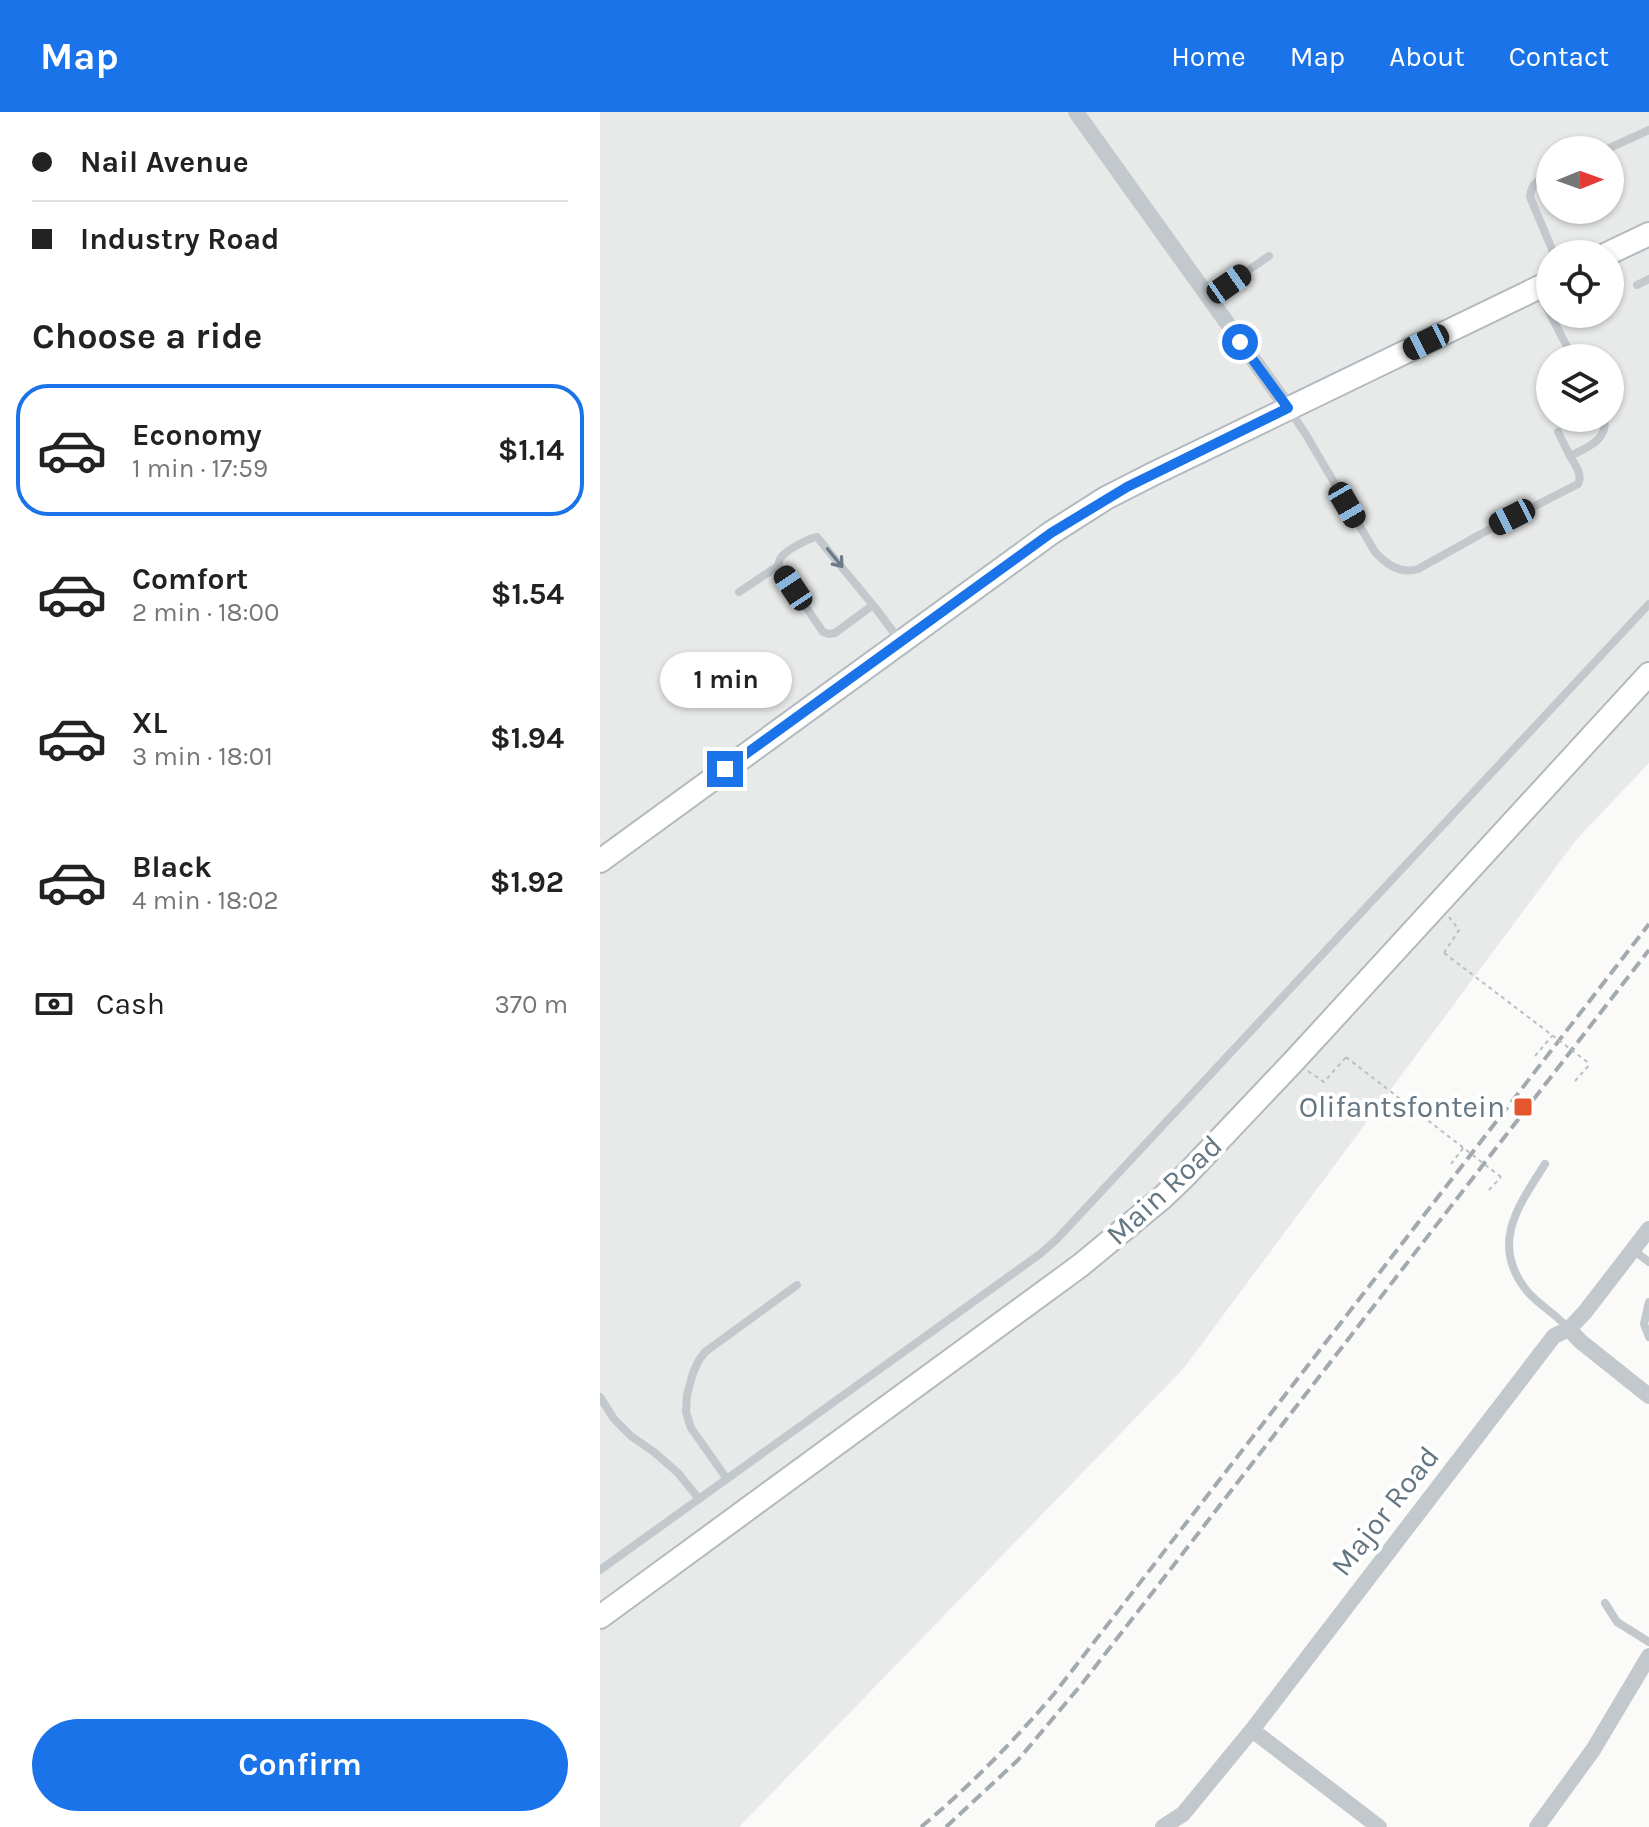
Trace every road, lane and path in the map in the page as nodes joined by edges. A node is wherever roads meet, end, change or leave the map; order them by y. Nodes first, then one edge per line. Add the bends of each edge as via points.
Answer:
1 (1076, 112) edge
2 (1649, 130) edge
3 (1624, 141) edge
4 (1536, 182) edge
5 (1536, 211) edge
6 (1649, 234) edge
7 (1624, 246) edge
8 (1269, 256) dead end
9 (1649, 279) edge
10 (1637, 285) dead end
11 (1536, 288) edge
12 (1208, 298) junction
13 (1288, 408) junction
14 (1558, 432) dead end
15 (1603, 432) edge
16 (1570, 456) junction
17 (778, 566) junction
18 (739, 592) dead end
19 (1649, 604) edge
20 (873, 605) junction
21 (900, 642) junction
22 (1649, 674) edge
23 (600, 861) edge
24 (1459, 930) dead end
25 (1552, 1036) junction
26 (1535, 1056) dead end
27 (1575, 1081) dead end
28 (1324, 1082) dead end
29 (1464, 1147) junction
30 (1451, 1164) dead end
31 (1545, 1164) dead end
32 (1489, 1190) dead end
33 (1649, 1229) edge
34 (1633, 1250) junction
35 (1649, 1262) edge
36 (797, 1285) dead end
37 (1649, 1302) edge
38 (1569, 1329) junction
39 (1649, 1337) edge
40 (1649, 1396) edge
41 (600, 1397) edge
42 (727, 1479) junction
43 (699, 1499) junction
44 (600, 1570) edge
45 (1605, 1603) dead end
46 (600, 1617) edge
47 (1649, 1642) edge
48 (1649, 1656) edge
49 (1252, 1730) junction
50 (1163, 1827) edge
51 (1379, 1827) edge
52 (1537, 1827) edge

1 - 12 street
2 - 3 lane
4 - 5 lane via 1530,197
6 - 7 main road
8 - 12 lane
9 - 10 lane
11 - 13 main road
12 - 13 street
13 - 16 lane via 1375,552 1388,565 1408,572 1578,484 1580,473
13 - 21 main road via 1086,510
14 - 16 lane
15 - 16 lane
17 - 18 lane
17 - 20 lane via 823,632 835,633
17 -> 20 lane via 782,556 817,537
19 - 42 lane via 1056,1240
20 - 21 lane
21 - 23 main road
22 - 46 main road, Main Road via 1162,1198 1081,1265
24 - 25 path, bridge via 1444,953
25 - 26 path
25 - 27 path, bridge via 1590,1064
28 - 29 path, bridge via 1346,1057
29 - 30 path
29 - 32 path, bridge via 1501,1177
31 - 38 lane via 1517,1209 1508,1248 1528,1292
33 - 34 street, Major Road
34 - 35 lane
34 - 38 street, Major Road
36 - 42 lane via 705,1352 693,1373 688,1420
37 - 39 lane via 1644,1324
38 - 40 street
38 - 49 street, Major Road via 1554,1336
41 - 43 lane via 614,1419 678,1473
42 - 43 lane
43 - 44 lane
45 - 47 lane via 1617,1622
48 - 52 street via 1593,1750
49 - 50 street, Major Road via 1183,1814
49 - 51 street

